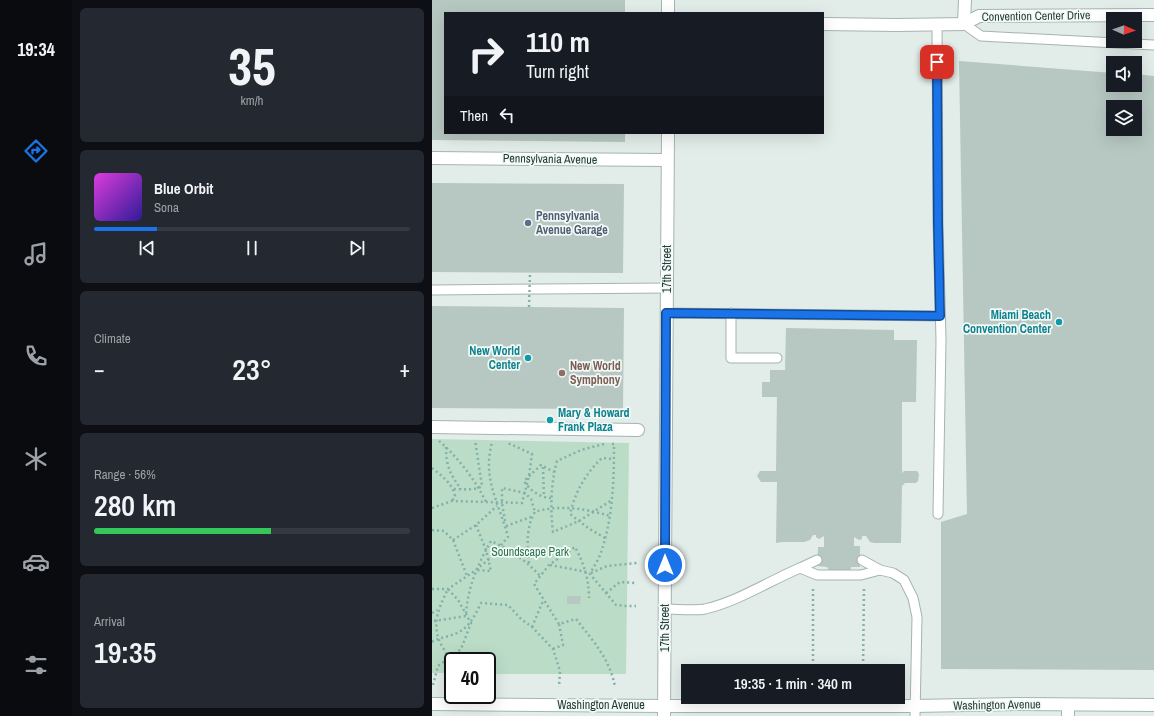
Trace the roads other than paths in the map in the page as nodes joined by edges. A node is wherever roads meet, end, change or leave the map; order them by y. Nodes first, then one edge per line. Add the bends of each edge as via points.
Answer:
1 (668, 0) edge
2 (965, 0) edge
3 (668, 12) edge
4 (1154, 15) edge
5 (824, 24) edge
6 (937, 24) junction
7 (964, 24) junction
8 (1154, 45) edge
9 (668, 134) edge
10 (432, 158) edge
11 (668, 160) junction
12 (667, 288) junction
13 (432, 290) edge
14 (666, 313) junction
15 (731, 313) junction
16 (940, 316) junction
17 (777, 358) dead end
18 (432, 427) edge
19 (638, 430) dead end
20 (938, 514) dead end
21 (817, 560) dead end
22 (862, 560) dead end
23 (800, 568) junction
24 (880, 570) junction
25 (665, 609) junction
26 (432, 704) edge
27 (1154, 705) edge
28 (1068, 710) edge
29 (664, 711) edge
30 (915, 711) edge

1 - 3 street
2 - 7 street
4 - 7 street, Convention Center Drive via 979,16
5 - 6 street, Convention Center Drive
6 - 7 street, Convention Center Drive
6 - 16 lane
7 - 8 lane via 980,36
9 - 11 street, 17th Street
10 - 11 street, Pennsylvania Avenue
11 - 12 street, 17th Street
12 - 13 lane
12 - 14 street, 17th Street
14 - 15 lane
14 - 25 street, 17th Street
15 - 16 lane
15 - 17 lane via 731,358
16 - 20 lane
18 - 19 street
21 - 23 lane
22 - 24 lane
23 - 24 lane via 817,575 861,575
23 - 25 lane via 734,599 704,609
24 - 30 lane via 893,573 904,580 913,598 917,617
25 - 29 street, 17th Street
26 - 29 street, Washington Avenue
27 - 28 street, Washington Avenue
28 - 30 street, Washington Avenue via 1017,704
29 - 30 street, Washington Avenue

